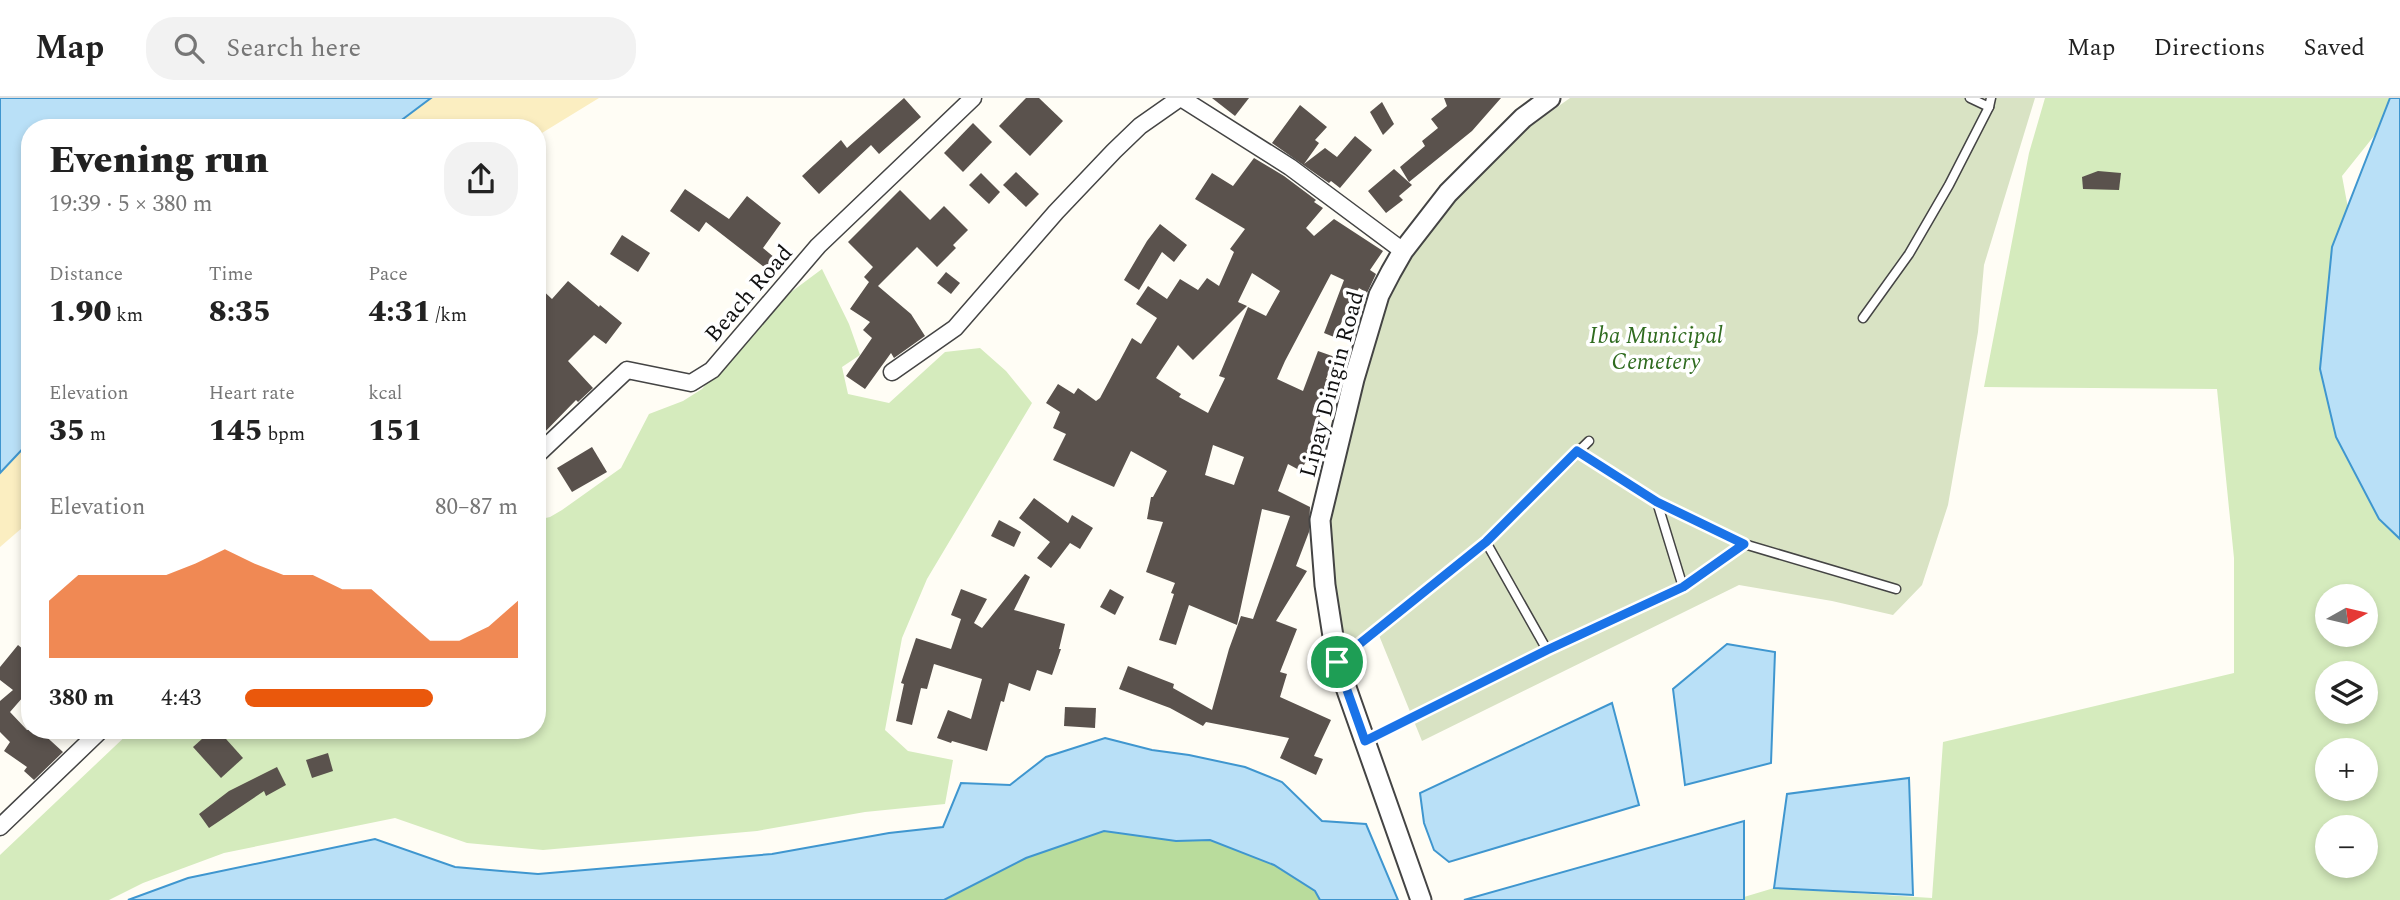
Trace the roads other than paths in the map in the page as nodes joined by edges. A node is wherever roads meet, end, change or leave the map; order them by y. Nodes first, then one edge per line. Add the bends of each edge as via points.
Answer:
1 (973, 98) edge
2 (1180, 98) edge
3 (1550, 98) edge
4 (1970, 98) edge
5 (1990, 102) edge
6 (1403, 251) junction
7 (1863, 318) dead end
8 (892, 372) dead end
9 (1589, 441) dead end
10 (546, 446) edge
11 (1577, 451) junction
12 (1657, 502) junction
13 (1486, 542) junction
14 (1744, 544) junction
15 (1683, 587) junction
16 (1896, 589) dead end
17 (1547, 650) junction
18 (1337, 662) junction
19 (92, 739) edge
20 (1365, 741) junction
21 (0, 827) edge
22 (1421, 900) edge

1 - 10 street, Beach Road via 818,246 712,370 691,383 627,370
2 - 6 street via 1290,167
2 - 8 street via 1114,151 955,328
3 - 6 street, Lipay Dingin Road via 1523,118 1448,193
4 - 5 lane
5 - 7 lane via 1950,185
6 - 18 street, Lipay Dingin Road via 1379,295 1369,327 1320,520
9 - 11 lane
11 - 12 lane
11 - 13 lane
12 - 14 lane
12 - 15 lane
13 - 17 lane
13 - 18 lane
14 - 15 lane
14 - 16 lane
15 - 17 lane
17 - 20 lane
18 - 20 street, Lipay Dingin Road
19 - 21 street
20 - 22 street, Lipay Dingin Road

